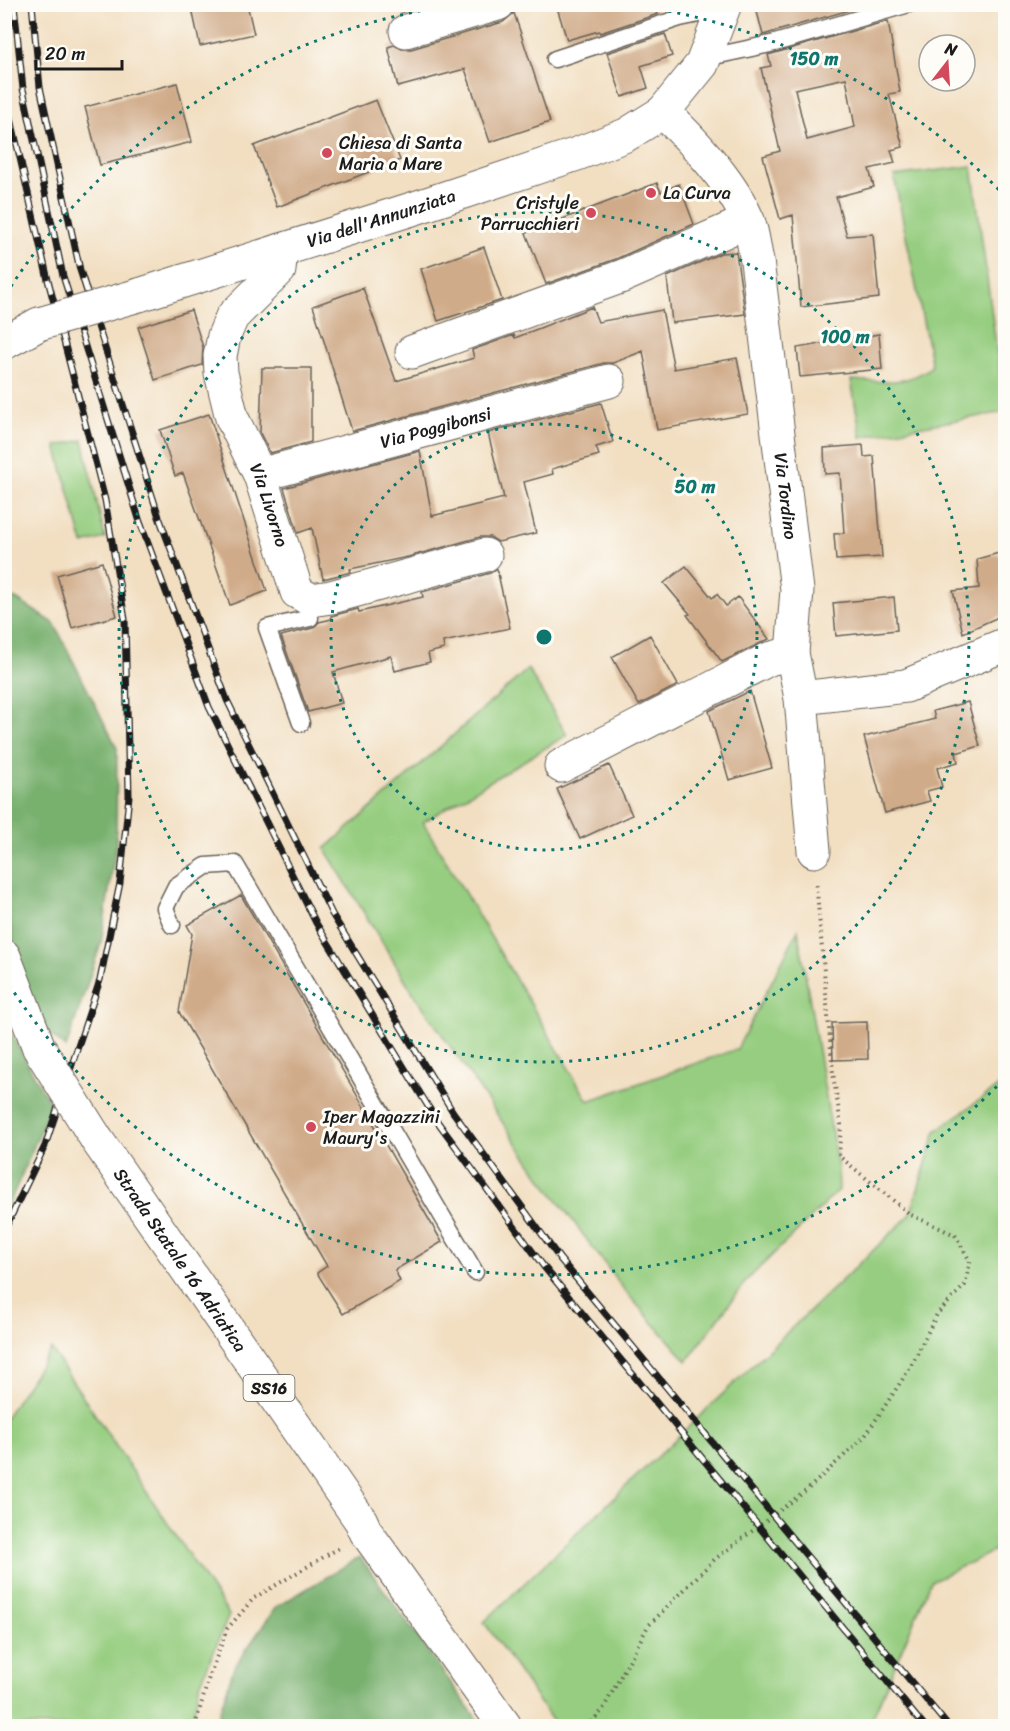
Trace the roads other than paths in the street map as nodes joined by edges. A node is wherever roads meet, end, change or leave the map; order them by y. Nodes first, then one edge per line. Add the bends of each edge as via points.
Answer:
1 (498, 4) edge
2 (909, 4) edge
3 (724, 7) edge
4 (406, 31) dead end
5 (705, 58) junction
6 (555, 60) dead end
7 (663, 112) junction
8 (748, 221) junction
9 (280, 250) junction
10 (39, 324) junction
11 (4, 334) edge
12 (4, 343) edge
13 (412, 352) dead end
14 (609, 381) dead end
15 (260, 474) junction
16 (485, 555) dead end
17 (302, 594) junction
18 (1005, 644) edge
19 (792, 653) junction
20 (801, 698) junction
21 (301, 723) dead end
22 (561, 766) dead end
23 (814, 851) road end
24 (172, 925) dead end
25 (4, 956) edge
26 (475, 1272) dead end
27 (506, 1726) edge

1 - 4 street
2 - 5 lane via 775,43
3 - 5 street, Via dell'Annunziata
3 - 6 lane
5 - 7 street, Via dell'Annunziata
7 - 8 street, Via Tordino via 687,134 733,193
7 - 9 street, Via dell'Annunziata via 626,135 577,154
8 - 13 street via 623,276
8 - 19 street, Via Tordino via 757,261 797,590
9 - 10 street, Via dell'Annunziata, bridge
9 - 15 street, Via Livorno via 279,270 232,317 220,356 232,418
10 - 11 street, Via dell'Annunziata
10 - 12 street, Via dell'Annunziata
14 - 15 street, Via Poggibonsi
15 - 17 street, Via Livorno via 297,592
16 - 17 street via 331,597 311,600
17 - 21 lane via 310,618 267,628
18 - 20 street via 906,686
19 - 20 street, Via Tordino
19 - 22 street via 769,659
20 - 23 street, Via Tordino
24 - 26 lane via 165,908 176,886 206,866 235,864
25 - 27 street, Strada Statale 16 Adriatica / SS16, bridge via 39,1048 97,1140 366,1532

